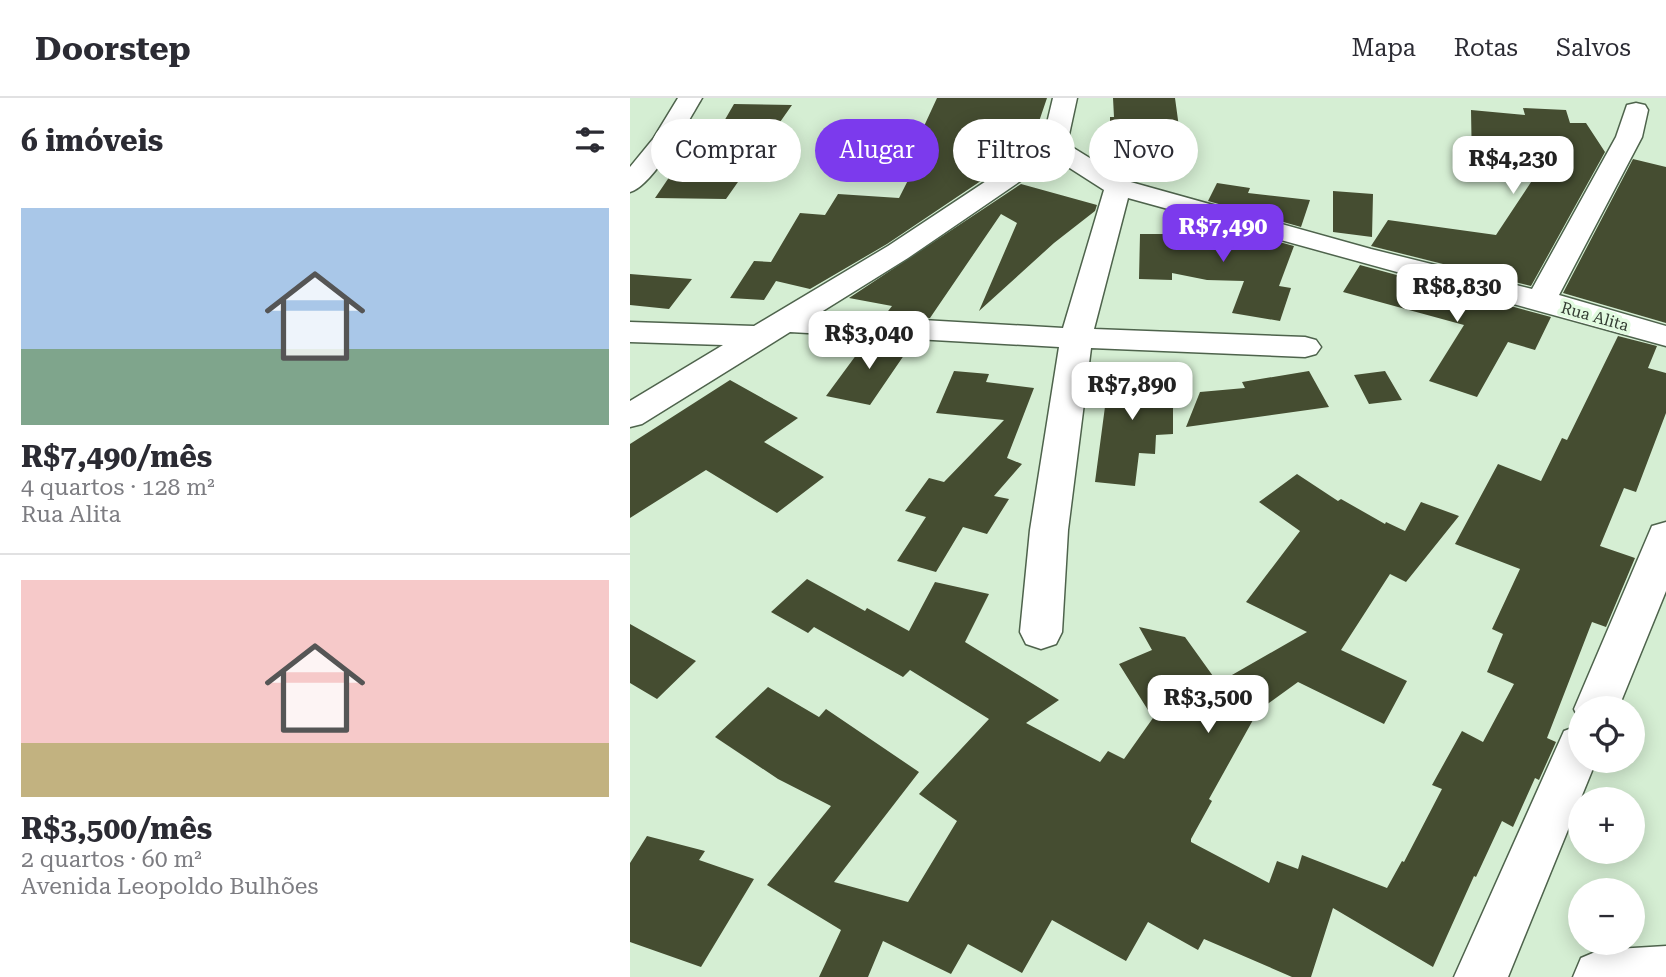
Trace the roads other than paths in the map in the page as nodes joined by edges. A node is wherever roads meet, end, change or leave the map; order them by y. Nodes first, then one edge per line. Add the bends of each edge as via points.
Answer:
1 (690, 98) edge
2 (1065, 98) edge
3 (1636, 110) dead end
4 (1060, 119) edge
5 (1075, 161) edge
6 (1002, 182) edge
7 (630, 184) edge
8 (1118, 187) junction
9 (1541, 300) junction
10 (769, 329) junction
11 (630, 332) edge
12 (1666, 336) edge
13 (1076, 338) junction
14 (1305, 347) dead end
15 (630, 416) edge
16 (1666, 536) edge
17 (1041, 632) dead end
18 (1601, 696) edge
19 (1568, 773) edge
20 (1666, 973) edge
21 (1481, 977) edge
22 (1600, 977) edge

1 - 7 street
2 - 4 street
3 - 9 street via 1629,137
5 - 8 street, Rua Alita
6 - 10 street via 898,252
8 - 9 street, Rua Alita
8 - 13 street
9 - 12 street, Rua Alita
10 - 11 street
10 - 13 street
10 - 15 street
13 - 14 street
13 - 17 street via 1049,530
16 - 18 street
19 - 21 street
20 - 22 street

